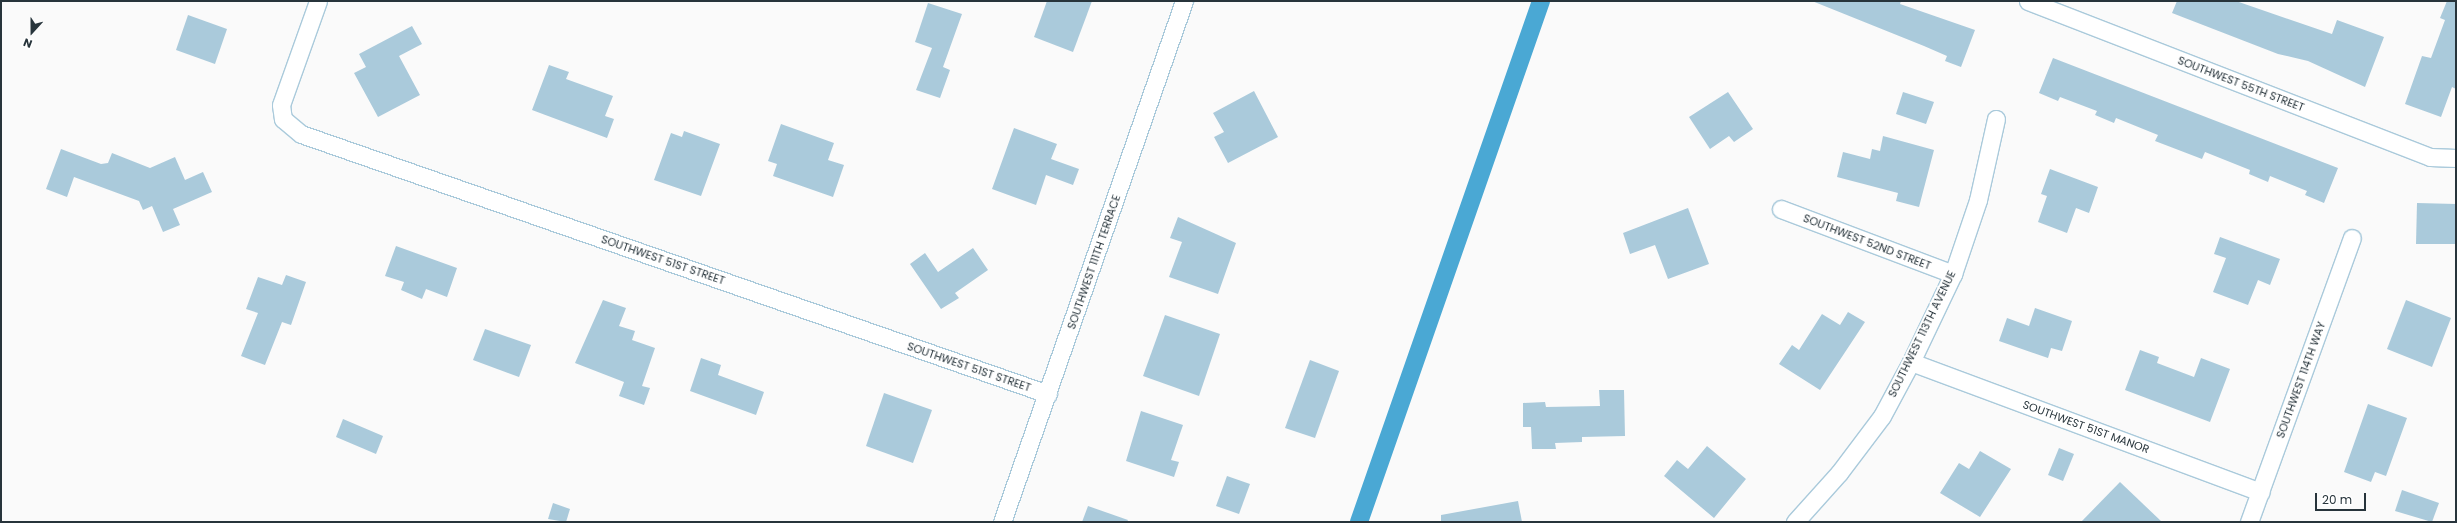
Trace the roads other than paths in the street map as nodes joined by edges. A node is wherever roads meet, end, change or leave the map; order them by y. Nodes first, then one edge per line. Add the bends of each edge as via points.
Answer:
1 (318, 1) edge
2 (1184, 1) edge
3 (2028, 1) edge
4 (1996, 119) dead end
5 (2456, 158) edge
6 (1782, 209) dead end
7 (2352, 238) dead end
8 (1952, 274) junction
9 (1911, 362) junction
10 (1048, 394) junction
11 (2260, 492) junction
12 (1002, 522) edge
13 (1795, 522) edge
14 (2250, 522) edge

1 - 10 street, SOUTHWEST 51ST STREET via 281,105 283,119 301,134
2 - 10 street, SOUTHWEST 111TH TERRACE
3 - 5 street, SOUTHWEST 55TH STREET via 2430,157
4 - 8 street, SOUTHWEST 113TH AVENUE via 1978,200
6 - 8 street, SOUTHWEST 52ND STREET
7 - 11 street, SOUTHWEST 114TH WAY
8 - 9 street, SOUTHWEST 113TH AVENUE
9 - 11 street, SOUTHWEST 51ST MANOR
9 - 13 street, SOUTHWEST 113TH AVENUE via 1882,416 1839,473
10 - 12 street, SOUTHWEST 111TH TERRACE
11 - 14 street, SOUTHWEST 114TH WAY

